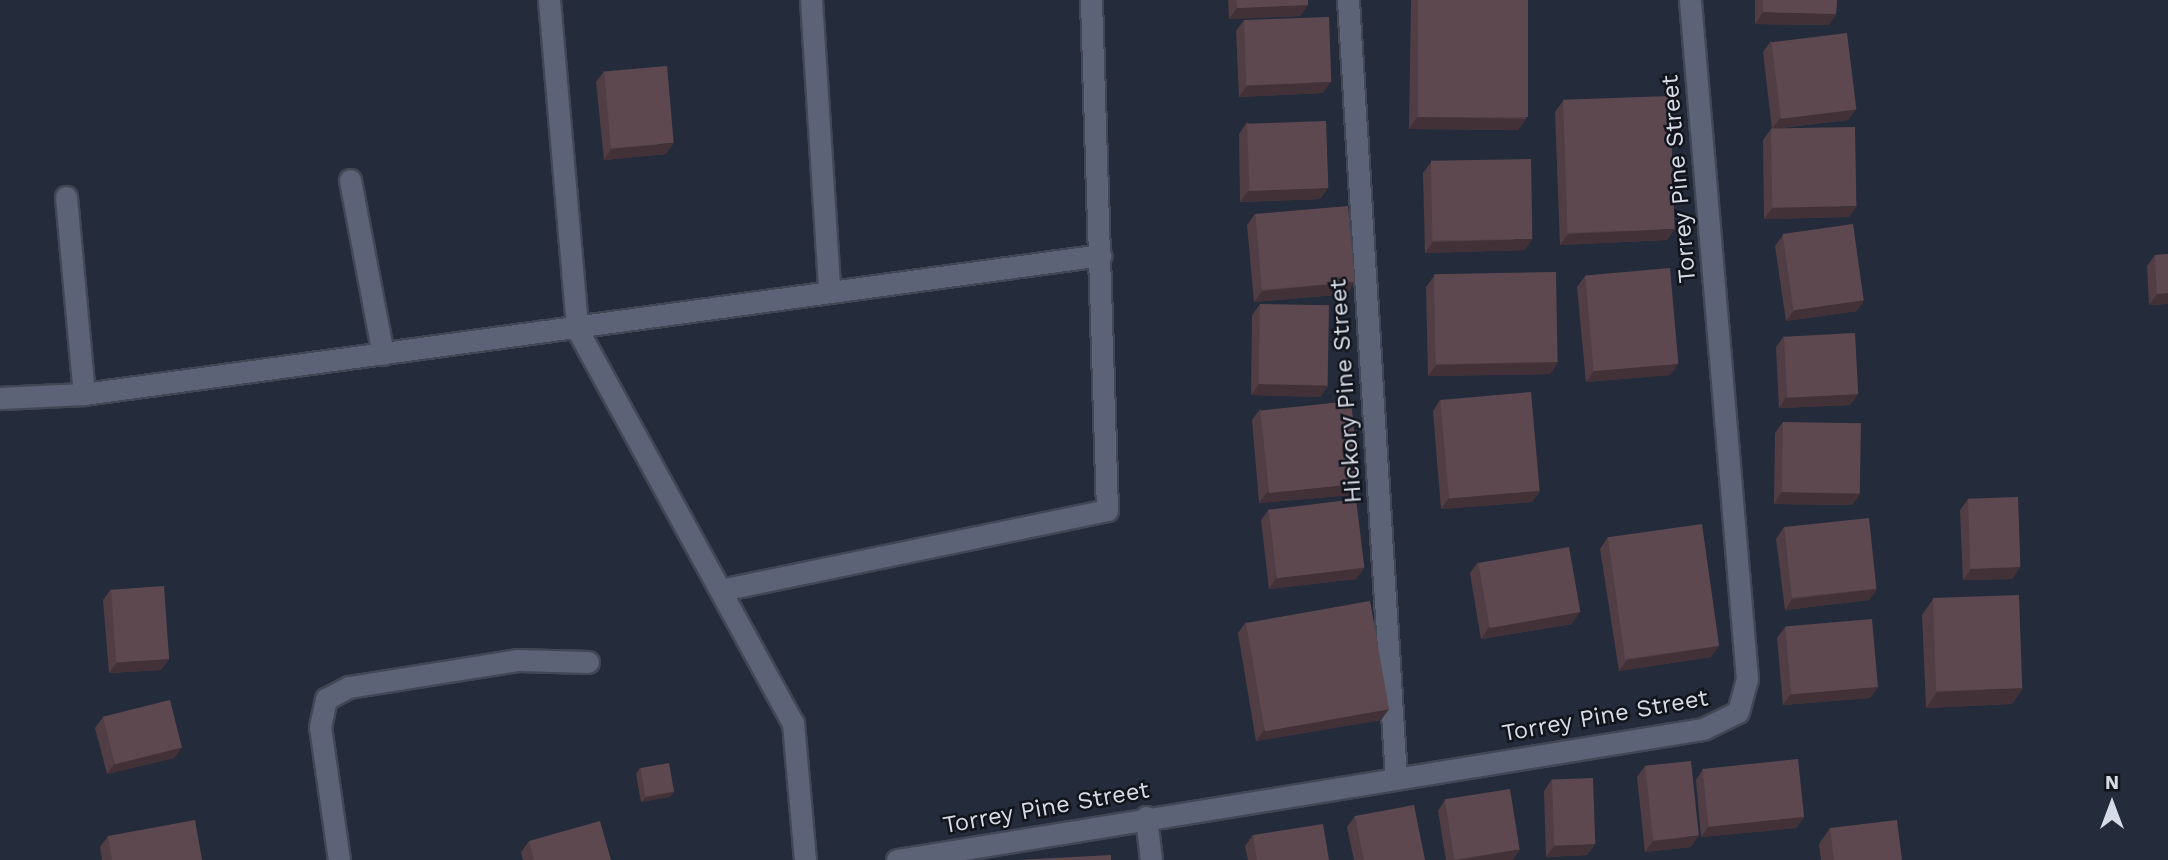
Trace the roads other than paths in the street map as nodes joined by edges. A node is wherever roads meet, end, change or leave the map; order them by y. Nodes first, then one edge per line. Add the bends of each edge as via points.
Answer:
1 (549, 0) edge
2 (811, 0) edge
3 (1091, 0) edge
4 (1348, 0) edge
5 (1690, 0) edge
6 (351, 180) dead end
7 (66, 197) dead end
8 (1101, 255) junction
9 (829, 289) junction
10 (577, 329) junction
11 (383, 354) junction
12 (85, 394) junction
13 (0, 398) edge
14 (721, 590) junction
15 (588, 662) dead end
16 (1396, 779) junction
17 (1146, 817) junction
18 (339, 860) edge
19 (805, 860) edge
20 (897, 860) edge
21 (1151, 860) edge

1 - 10 street
2 - 9 street
3 - 8 street
4 - 16 street, Hickory Pine Street
5 - 16 street, Torrey Pine Street via 1745,697 1738,712 1703,729
6 - 11 street
7 - 12 street
8 - 9 street
8 - 14 street via 1108,510
9 - 10 street
10 - 11 street
10 - 14 street
11 - 12 street
12 - 13 street
14 - 19 street via 793,723
15 - 18 street via 517,660 349,687 326,699 320,727
16 - 17 street, Torrey Pine Street
17 - 20 street, Torrey Pine Street
17 - 21 street

